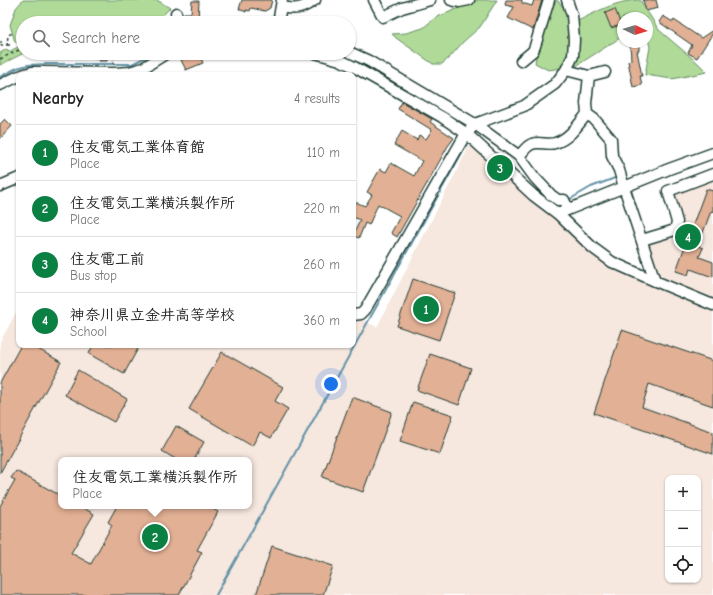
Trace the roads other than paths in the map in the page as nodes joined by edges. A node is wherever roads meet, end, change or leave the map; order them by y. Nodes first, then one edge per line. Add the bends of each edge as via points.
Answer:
1 (315, 0) edge
2 (374, 0) edge
3 (430, 0) edge
4 (451, 0) edge
5 (469, 0) edge
6 (549, 0) edge
7 (567, 0) edge
8 (282, 4) edge
9 (279, 16) edge
10 (356, 55) edge
11 (156, 60) edge
12 (337, 60) edge
13 (521, 61) dead end
14 (566, 70) junction
15 (41, 72) edge
16 (114, 72) edge
17 (129, 72) edge
18 (129, 72) edge
19 (605, 72) dead end
20 (589, 76) junction
21 (16, 77) edge
22 (0, 85) edge
23 (587, 114) junction
24 (472, 130) junction
25 (713, 153) edge
26 (519, 156) junction
27 (713, 174) edge
28 (16, 179) edge
29 (0, 186) edge
30 (624, 187) junction
31 (568, 209) junction
32 (558, 214) junction
33 (642, 240) junction
34 (655, 282) junction
35 (713, 305) edge
36 (356, 315) edge

1 - 8 street via 296,9
2 - 3 street via 383,17 402,8
4 - 5 street
6 - 13 street via 533,51
7 - 14 street via 572,15 574,40 573,56
8 - 9 street
10 - 24 street via 369,61
11 - 18 street
12 - 24 street via 442,117
14 - 20 street
14 - 24 street via 555,84 524,106
15 - 16 street
16 - 17 street
19 - 20 street
20 - 23 street
21 - 22 street
23 - 26 street via 564,139 553,144 530,144
23 - 30 street via 611,139 612,156
24 - 26 street
24 - 32 street via 479,144 533,195
24 - 36 street via 366,310
25 - 30 street
26 - 31 street via 535,178 551,195 558,200 564,200
27 - 33 street via 668,191 677,222 674,230
28 - 29 street
30 - 31 street
30 - 33 street
31 - 32 street
32 - 34 street via 593,248 612,262
33 - 34 street
34 - 35 street

